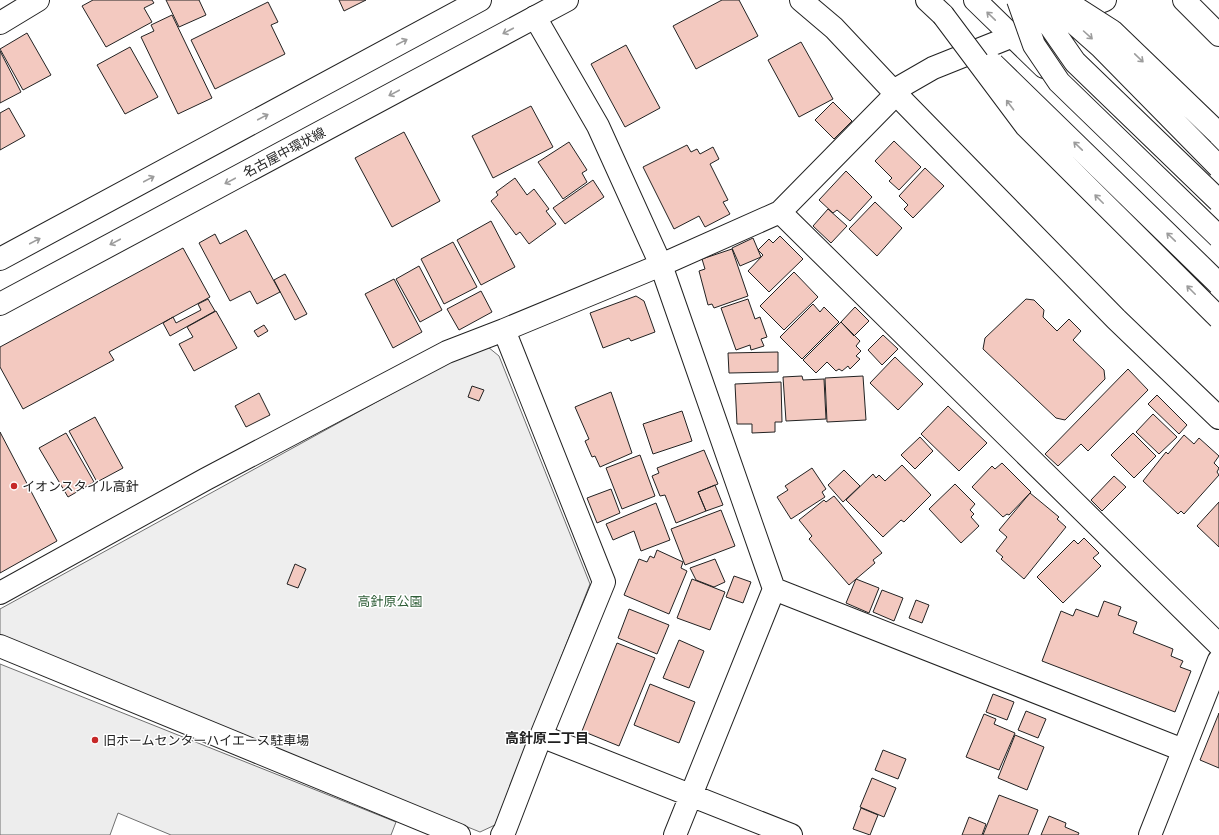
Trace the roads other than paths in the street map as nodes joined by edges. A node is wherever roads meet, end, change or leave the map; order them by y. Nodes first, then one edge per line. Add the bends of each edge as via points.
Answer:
1 (36, 0) edge
2 (480, 0) edge
3 (568, 0) edge
4 (801, 0) edge
5 (975, 0) edge
6 (1018, 0) edge
7 (1028, 0) edge
8 (1032, 0) edge
9 (1048, 0) edge
10 (1064, 0) edge
11 (1105, 0) edge
12 (1184, 0) edge
13 (935, 7) edge
14 (535, 17) junction
15 (1050, 22) junction
16 (0, 23) edge
17 (1219, 35) edge
18 (1012, 37) junction
19 (894, 93) junction
20 (1219, 134) edge
21 (1219, 167) edge
22 (1219, 184) edge
23 (1219, 201) edge
24 (780, 212) junction
25 (1219, 238) edge
26 (0, 259) edge
27 (661, 265) junction
28 (1219, 284) edge
29 (0, 304) edge
30 (1219, 318) edge
31 (504, 330) junction
32 (1219, 418) edge
33 (774, 589) junction
34 (0, 593) edge
35 (1219, 645) edge
36 (0, 646) edge
37 (1219, 660) edge
38 (541, 736) junction
39 (1183, 750) junction
40 (692, 795) junction
41 (459, 835) edge
42 (502, 835) edge
43 (675, 835) edge
44 (791, 835) edge
45 (1150, 835) edge

1 - 16 main road
26 -> 2 main road
3 - 14 main road, 名古屋中環状線
4 - 19 main road via 834,28
18 -> 5 main road
6 - 25 main road, bridge via 1034,46 1059,82
7 - 15 main road
8 - 23 main road, bridge via 1076,62
9 -> 21 main road, bridge via 1101,47
10 -> 20 main road, bridge via 1112,31
11 - 15 main road
12 - 17 main road
28 -> 13 main road, bridge
30 -> 13 main road, bridge via 1026,126
14 - 27 main road via 598,126
14 -> 29 main road, 名古屋中環状線
15 - 18 main road
15 - 22 main road
18 - 19 main road via 933,68
18 - 25 main road
19 - 24 main road
19 - 32 main road via 1116,319
24 - 27 main road
24 - 35 main road
27 - 31 main road
27 - 33 main road
31 - 34 main road via 440,356 206,479
31 - 38 main road via 604,582
33 - 39 main road
33 - 40 main road
36 - 41 main road
37 - 39 main road
38 - 40 main road
38 - 42 main road
39 - 45 main road
40 - 43 main road
40 - 44 main road

